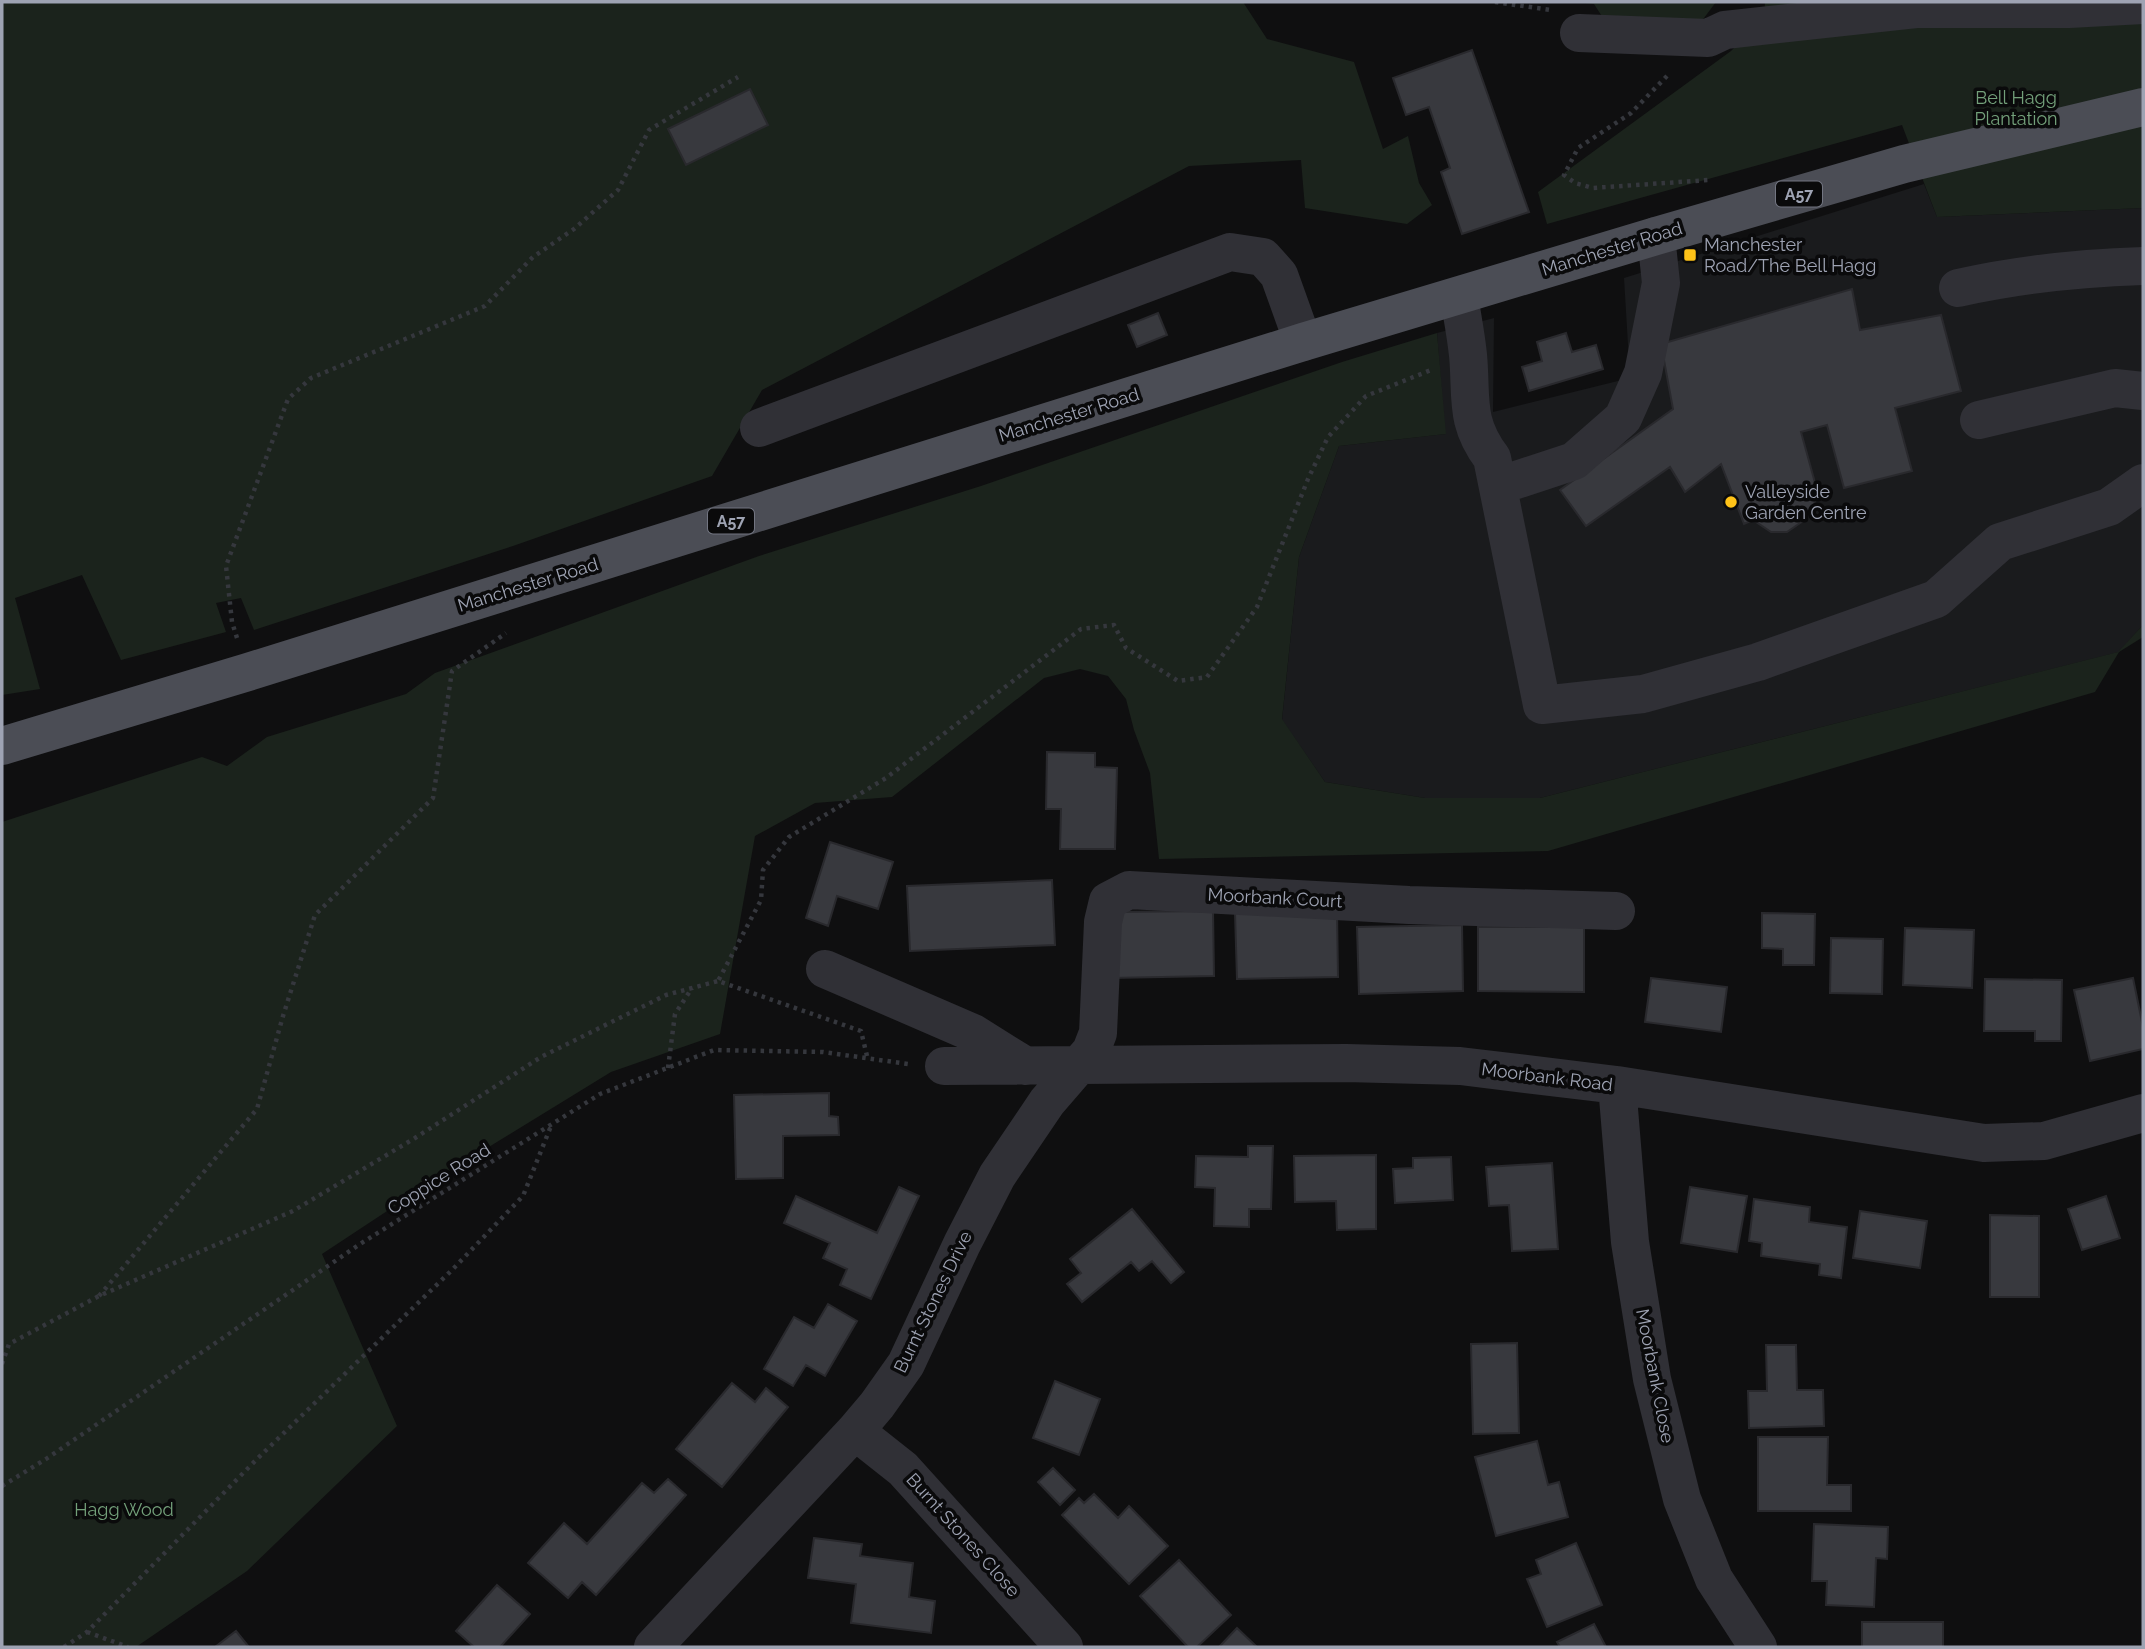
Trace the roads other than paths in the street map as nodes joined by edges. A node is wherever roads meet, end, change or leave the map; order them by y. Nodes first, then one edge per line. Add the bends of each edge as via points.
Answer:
1 (2143, 5) edge
2 (1579, 33) road end
3 (2143, 107) edge
4 (1656, 236) junction
5 (2143, 266) edge
6 (1958, 288) dead end
7 (1459, 296) junction
8 (1303, 342) junction
9 (2143, 391) edge
10 (1979, 420) dead end
11 (759, 428) dead end
12 (2143, 483) edge
13 (1498, 486) junction
14 (2, 746) edge
15 (1616, 911) dead end
16 (825, 969) dead end
17 (944, 1066) road end
18 (1026, 1066) junction
19 (1079, 1066) junction
20 (1617, 1085) junction
21 (2143, 1112) edge
22 (855, 1431) junction
23 (653, 1647) edge
24 (1064, 1647) edge
25 (1758, 1647) edge

1 - 2 street via 1916,9 1725,30 1708,38
3 - 4 main road, Manchester Road / A57 via 1904,164
4 - 7 main road, Manchester Road / A57
4 - 13 street via 1661,283 1643,373 1623,418 1574,461
5 - 6 street via 2077,268
7 - 8 main road, Manchester Road / A57
7 - 13 street via 1468,355 1469,412 1480,443 1492,458
8 - 11 street via 1279,275 1263,257 1230,252
8 - 14 main road, Manchester Road / A57
9 - 10 street via 2115,387
12 - 13 street via 2109,507 2000,542 1936,599 1758,662 1643,694 1542,705
15 - 19 street, Moorbank Court via 1129,890 1108,901 1098,1033
16 - 18 street via 973,1033
17 - 18 street, Moorbank Road
18 - 19 street, Moorbank Road
19 - 20 street, Moorbank Road via 1447,1066
19 - 22 street, Burnt Stones Drive via 1047,1102 997,1176 906,1364
20 - 21 street, Moorbank Road via 1984,1143 2044,1140
20 - 25 street, Moorbank Close via 1630,1242 1651,1379 1695,1533 1714,1579
22 - 23 street, Burnt Stones Drive
22 - 24 street, Burnt Stones Close via 903,1469

